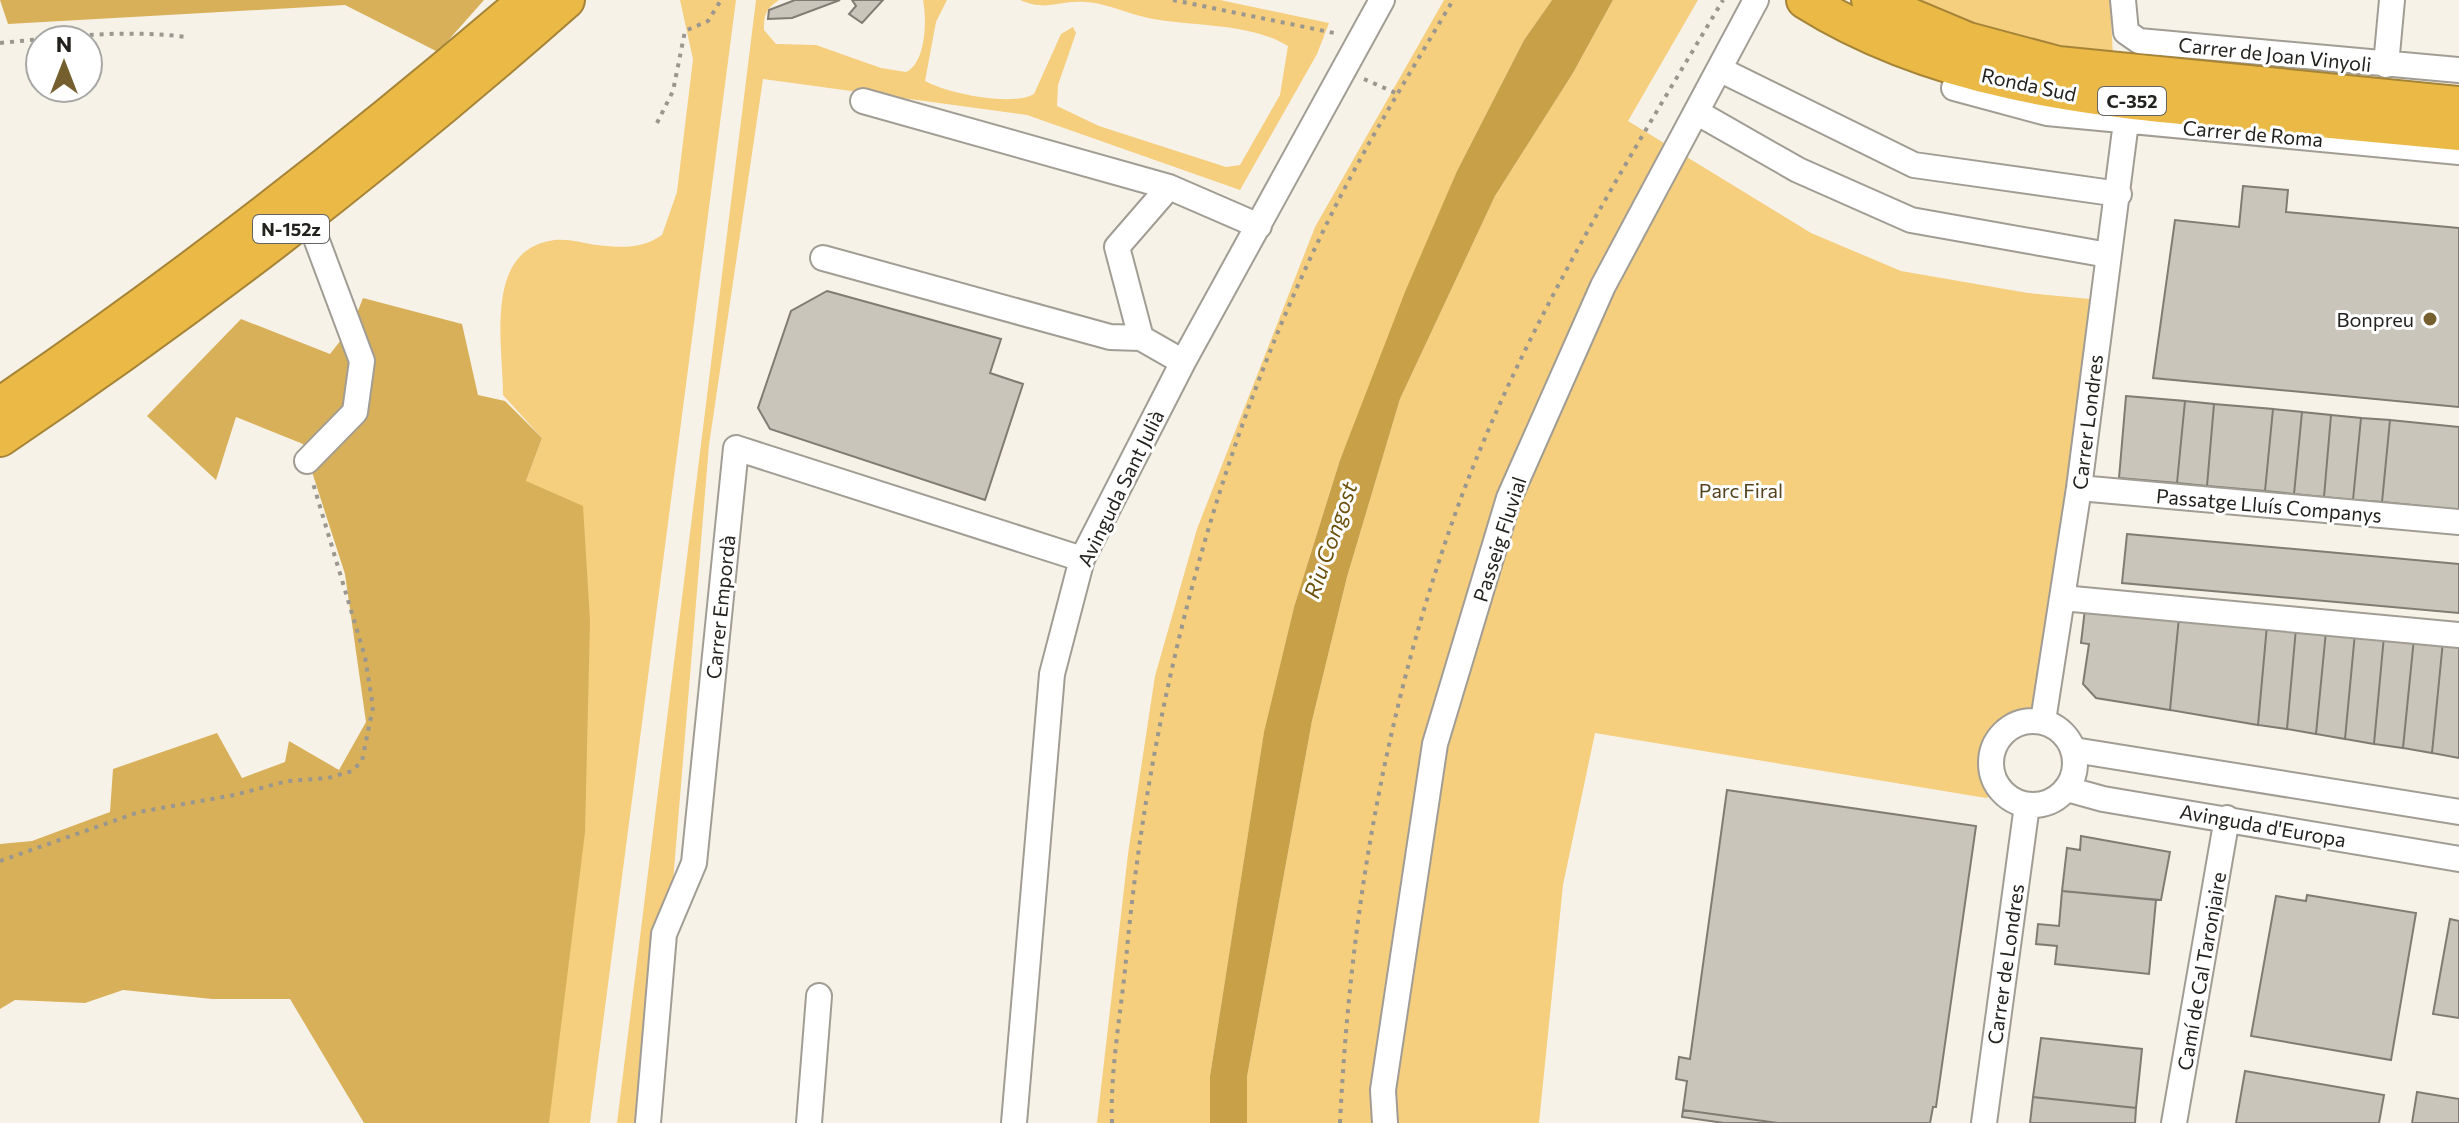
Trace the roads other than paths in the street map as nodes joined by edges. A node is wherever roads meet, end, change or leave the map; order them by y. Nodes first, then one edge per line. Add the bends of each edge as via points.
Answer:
1 (527, 0) edge
2 (566, 0) edge
3 (1382, 0) edge
4 (1756, 0) edge
5 (2123, 0) edge
6 (2392, 0) edge
7 (1812, 5) edge
8 (1861, 14) edge
9 (2386, 65) junction
10 (1721, 70) junction
11 (2459, 70) edge
12 (1954, 88) joint
13 (863, 101) dead end
14 (2459, 105) edge
15 (1698, 113) junction
16 (2126, 122) junction
17 (2459, 132) edge
18 (2459, 152) edge
19 (1169, 187) junction
20 (2119, 194) junction
21 (308, 217) junction
22 (1259, 226) junction
23 (2108, 255) junction
24 (823, 258) dead end
25 (1141, 338) junction
26 (1183, 362) junction
27 (0, 406) edge
28 (0, 438) edge
29 (307, 461) road end
30 (2079, 488) junction
31 (2459, 522) edge
32 (1082, 559) junction
33 (2062, 598) junction
34 (2459, 635) edge
35 (2043, 721) junction
36 (2074, 750) junction
37 (2067, 789) junction
38 (2027, 805) junction
39 (2459, 812) edge
40 (2227, 818) junction
41 (2459, 859) edge
42 (819, 996) dead end
43 (648, 1123) edge
44 (809, 1123) edge
45 (1014, 1123) edge
46 (1385, 1123) edge
47 (1984, 1123) edge
48 (2174, 1123) edge

1 - 27 highway, N-152z via 303,187
2 - 21 highway, N-152z
3 - 22 street, Avinguda Sant Julià
4 - 10 street, Passeig Fluvial
5 - 9 street, Carrer de Joan Vinyoli via 2126,32 2139,41
6 - 9 street
7 - 8 highway, Ronda Sud / C-352
8 - 12 highway via 1890,59
8 - 14 highway, Ronda Sud / C-352 via 2058,65
8 - 17 highway, Ronda Sud / C-352 via 1950,66 2080,95
9 - 11 street, Carrer de Joan Vinyoli
10 - 15 street, Passeig Fluvial
10 - 20 street via 1914,165
12 - 16 street, Carrer de Roma via 2047,113
13 - 19 street
15 - 23 street via 1798,170 1911,220
15 - 46 street, Passeig Fluvial via 1603,286 1509,498 1435,744 1383,1090
16 - 18 street, Carrer de Roma
16 - 20 street, Carrer Londres
19 - 22 street
19 - 25 street via 1117,247
20 - 23 street, Carrer Londres
21 - 28 highway, N-152z
21 - 29 street via 362,361 355,412
22 - 26 street, Avinguda Sant Julià
23 - 30 street, Carrer Londres
24 - 25 street via 1110,337
25 - 26 street
26 - 32 street, Avinguda Sant Julià
30 - 31 street, Passatge Lluís Companys
30 - 33 street, Carrer Londres via 2081,543
32 - 43 street, Carrer Empordà via 736,448 694,863 664,934
32 - 45 street, Avinguda Sant Julià via 1052,674
33 - 34 street
33 - 35 street, Carrer Londres via 2063,650
35 - 36 street via 2068,737
35 - 38 street via 2012,726 1993,750 1994,779 2002,791
36 - 37 street via 2074,777
36 - 39 street
37 - 38 street via 2042,804
37 - 40 street, Avinguda d'Europa
38 - 47 street, Carrer de Londres
40 - 41 street, Avinguda d'Europa
40 - 48 street, Camí de Cal Taronjaire
42 - 44 street

